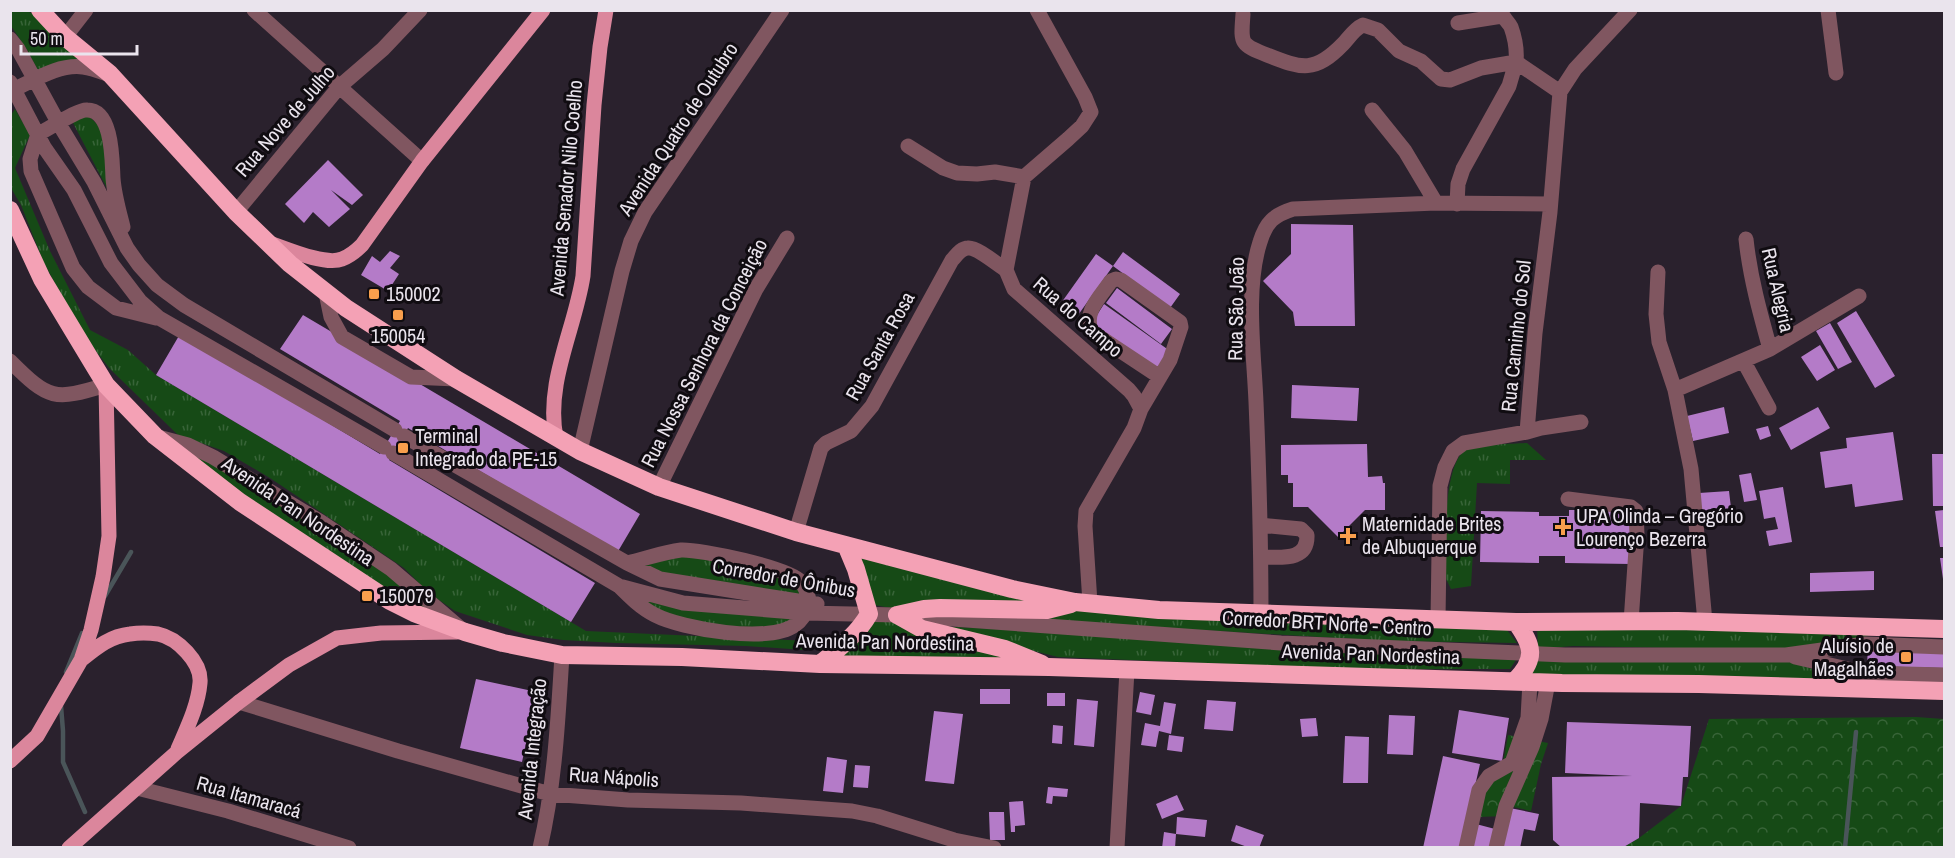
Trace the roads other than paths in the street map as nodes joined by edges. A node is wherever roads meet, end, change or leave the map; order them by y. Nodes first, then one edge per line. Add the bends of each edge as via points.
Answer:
1 (86, 10) edge
2 (254, 10) edge
3 (420, 10) edge
4 (543, 10) edge
5 (606, 10) edge
6 (782, 10) edge
7 (1037, 10) edge
8 (1630, 10) edge
9 (1828, 10) edge
10 (41, 13) edge
11 (1502, 13) edge
12 (1242, 14) dead end
13 (1458, 23) dead end
14 (65, 37) junction
15 (10, 39) edge
16 (1516, 62) junction
17 (1836, 73) dead end
18 (110, 74) junction
19 (35, 79) junction
20 (339, 87) junction
21 (1560, 92) junction
22 (11, 93) edge
23 (1372, 110) dead end
24 (59, 124) junction
25 (38, 134) junction
26 (908, 146) dead end
27 (422, 161) junction
28 (1024, 177) junction
29 (1436, 203) junction
30 (1457, 204) junction
31 (1550, 208) junction
32 (10, 210) edge
33 (236, 212) junction
34 (787, 238) dead end
35 (1746, 239) dead end
36 (266, 242) junction
37 (127, 248) junction
38 (1006, 270) junction
39 (1658, 272) dead end
40 (326, 293) junction
41 (1859, 296) dead end
42 (159, 318) junction
43 (1770, 349) junction
44 (10, 361) edge
45 (1744, 362) junction
46 (1160, 377) junction
47 (456, 379) junction
48 (106, 385) junction
49 (1675, 390) junction
50 (1768, 408) dead end
51 (1141, 409) junction
52 (1581, 422) dead end
53 (1527, 432) junction
54 (155, 436) junction
55 (556, 438) junction
56 (580, 452) junction
57 (659, 487) junction
58 (1568, 499) dead end
59 (1260, 525) junction
60 (796, 532) junction
61 (846, 545) junction
62 (1261, 557) junction
63 (627, 563) junction
64 (619, 586) junction
65 (1083, 603) junction
66 (808, 608) junction
67 (1261, 613) junction
68 (868, 614) junction
69 (897, 615) junction
70 (1438, 619) junction
71 (1516, 622) junction
72 (1631, 622) junction
73 (1705, 622) junction
74 (1944, 629) edge
75 (465, 632) junction
76 (1944, 647) edge
77 (562, 654) junction
78 (1531, 654) junction
79 (1786, 655) junction
80 (81, 660) junction
81 (820, 664) junction
82 (1049, 667) junction
83 (1127, 670) junction
84 (1944, 675) edge
85 (1531, 682) junction
86 (1944, 691) edge
87 (239, 702) junction
88 (177, 752) junction
89 (10, 761) edge
90 (138, 788) junction
91 (550, 794) junction
92 (69, 848) edge
93 (349, 848) edge
94 (540, 848) edge
95 (994, 848) edge
96 (1117, 848) edge
97 (1466, 848) edge
98 (1496, 848) edge

1 - 14 street
2 - 20 street
3 - 20 street, Rua Nove de Julho
4 - 27 main road
5 - 55 main road, Avenida Senador Nilo Coelho via 594,105 583,276 555,387
6 - 56 street, Avenida Quatro de Outubro via 645,212 631,241
7 - 28 street via 1091,112 1082,126
8 - 21 street via 1575,69
9 - 17 street
10 - 14 highway, Avenida Pan Nordestina
11 - 13 street
11 - 16 street via 1512,30
12 - 16 street via 1245,44 1296,66 1308,67 1325,60 1363,25 1378,30 1399,51 1421,61 1441,79
14 - 18 highway, Avenida Pan Nordestina
15 - 19 street
16 - 21 street
16 - 30 street via 1509,86 1463,169
18 - 19 street via 72,66
18 - 33 highway, Avenida Pan Nordestina
19 - 22 street
19 - 24 street
20 - 27 street
20 - 33 street, Rua Nove de Julho
21 - 31 street, Rua Caminho do Sol
22 - 25 street
23 - 29 street via 1405,151
24 - 25 street
24 - 37 street
24 - 37 street via 77,111 87,110 105,124
25 - 42 street via 74,190 111,263 140,301
25 - 42 street via 32,150 32,171 73,268 88,287 116,308
26 - 28 street via 957,173 995,172
27 - 36 main road via 362,245 347,257 327,261
28 - 38 street
29 - 30 street, Rua São João
29 - 59 street, Rua São João via 1293,209 1280,213 1264,230 1253,279
30 - 31 street, Rua São João
31 - 53 street, Rua Caminho do Sol
32 - 48 highway, Avenida Pan Nordestina via 42,279
33 - 36 highway, Avenida Pan Nordestina
34 - 57 street, Rua Nossa Senhora da Conceição via 756,290
35 - 43 street, Rua Alegria via 1748,264
36 - 40 highway, Avenida Pan Nordestina
37 - 63 street via 158,285 184,305
38 - 51 street, Rua do Campo via 1014,289 1129,390
38 - 60 street, Rua Santa Rosa via 968,248 952,260 872,406 851,431 821,448
39 - 49 street via 1659,342
40 - 47 highway, Avenida Pan Nordestina
40 - 47 street via 331,317 342,337 411,377
41 - 43 street, Rua Alegria
42 - 64 street
43 - 45 street, Rua Alegria
44 - 48 street via 46,392 75,394
45 - 49 street, Rua Alegria
45 - 50 street
46 - 46 street via 1170,360 1180,322 1121,280 1111,281 1090,311 1092,332
46 - 51 street
47 - 55 highway, Avenida Pan Nordestina
48 - 54 highway, Avenida Pan Nordestina
48 - 80 main road via 109,536 100,594
49 - 73 street via 1691,469
51 - 65 street via 1086,511
52 - 53 street
53 - 70 street, Rua Caminho do Sol via 1464,443 1453,451 1445,467 1440,486
54 - 75 highway, Avenida Pan Nordestina via 240,502 390,601
54 - 75 street via 213,457 321,522 398,575
55 - 56 highway, Avenida Pan Nordestina
56 - 57 highway, Avenida Pan Nordestina
57 - 60 highway, Avenida Pan Nordestina
58 - 72 street via 1631,507 1636,511
59 - 62 street, Rua São João
59 - 62 street via 1301,529 1308,544 1293,556
60 - 61 highway, Avenida Pan Nordestina
61 - 65 highway, Avenida Pan Nordestina
61 - 68 highway
62 - 67 street, Rua São João
63 - 66 street, Corredor de Ônibus via 660,579
63 - 66 street via 681,550 762,565 801,581
64 - 66 street, Corredor de Ônibus via 683,603
64 - 66 street via 656,616 710,631 766,634 794,626
65 - 67 highway, Avenida Pan Nordestina
65 - 69 highway via 1047,610 924,609
66 - 68 street, Corredor de Ônibus
67 - 70 highway, Avenida Pan Nordestina
68 - 69 street, Corredor BRT Norte - Centro
68 - 81 highway via 858,630
69 - 78 street, Corredor BRT Norte - Centro via 1281,643
69 - 82 highway via 922,629 1005,649
70 - 71 highway, Avenida Pan Nordestina
71 - 72 highway, Avenida Pan Nordestina
71 - 78 highway via 1530,644
72 - 73 highway, Avenida Pan Nordestina
73 - 74 highway, Avenida Pan Nordestina
75 - 77 highway, Avenida Pan Nordestina
75 - 87 main road via 338,638 289,665
76 - 79 street, Corredor BRT Norte - Centro via 1865,644
77 - 81 highway, Avenida Pan Nordestina
77 - 91 street, Avenida Integração
78 - 79 street, Corredor BRT Norte - Centro
78 - 85 highway
79 - 84 street, Corredor BRT Norte - Centro via 1865,673
80 - 88 main road via 106,641 129,634 159,634 183,648 197,664 200,682 193,714
80 - 89 main road via 37,736
81 - 82 highway, Avenida Pan Nordestina
82 - 83 highway, Avenida Pan Nordestina
83 - 85 highway, Avenida Pan Nordestina
83 - 96 street
85 - 86 highway, Avenida Pan Nordestina
85 - 97 street via 1528,718 1512,763 1489,776 1479,790
85 - 98 street via 1541,719 1506,806
87 - 88 main road
87 - 91 street, Rua Nápolis
88 - 90 main road
90 - 92 main road
90 - 93 street, Rua Itamaracá
91 - 94 street, Avenida Integração
91 - 95 street, Rua Nápolis via 852,812

